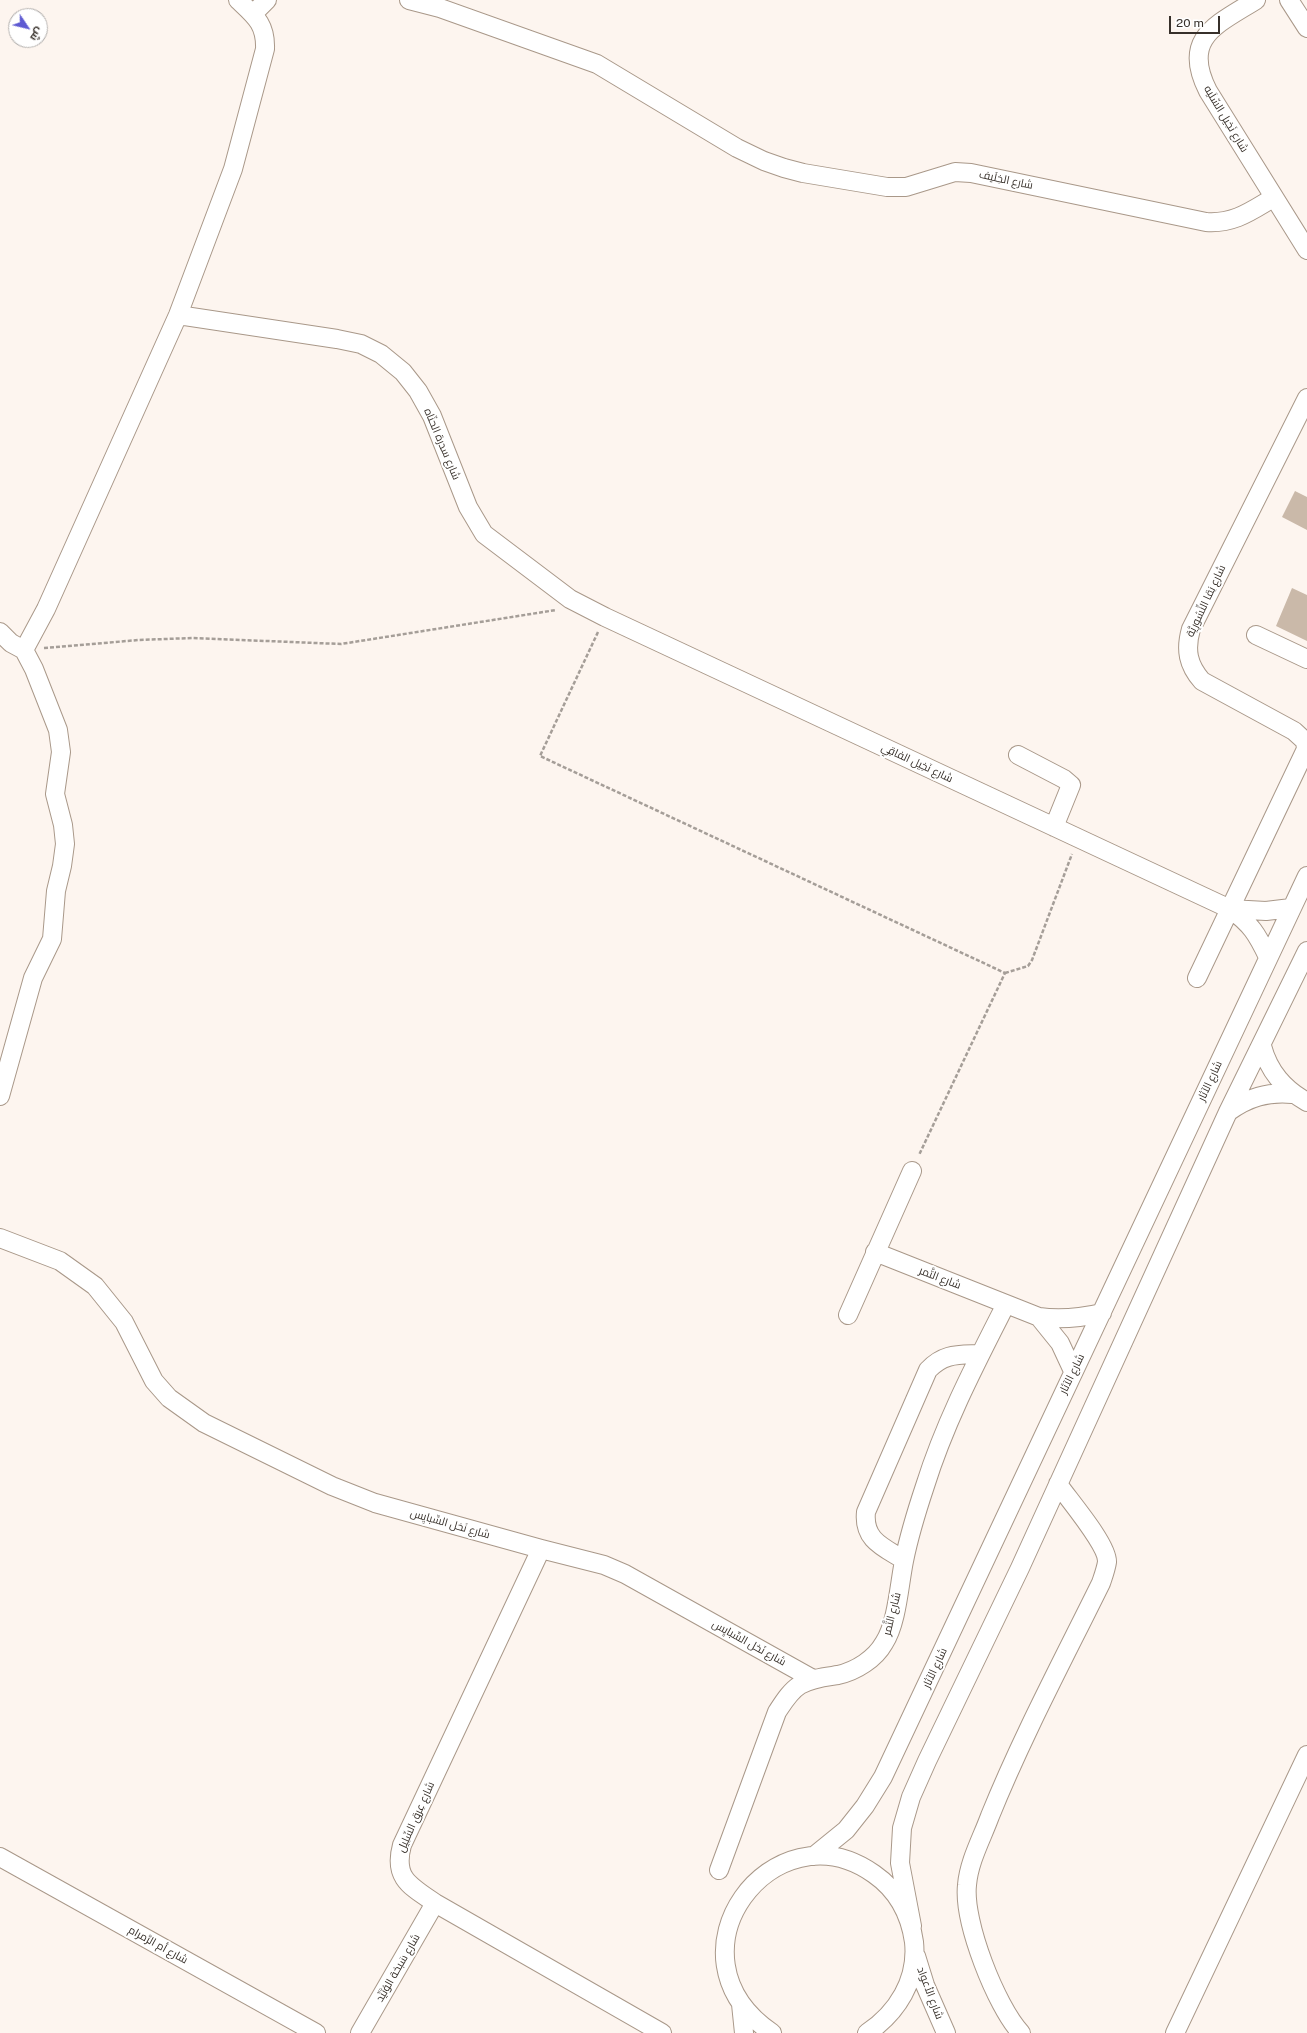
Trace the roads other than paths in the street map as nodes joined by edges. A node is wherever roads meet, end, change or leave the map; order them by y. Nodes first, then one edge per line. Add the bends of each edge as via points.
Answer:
1 (238, 0) edge
2 (267, 0) edge
3 (409, 0) edge
4 (1256, 0) edge
5 (1289, 0) edge
6 (253, 14) junction
7 (1307, 28) edge
8 (1274, 198) junction
9 (1307, 250) edge
10 (178, 315) junction
11 (1307, 398) edge
12 (605, 617) joint
13 (0, 632) edge
14 (1256, 635) dead end
15 (24, 650) junction
16 (1307, 659) edge
17 (1018, 755) dead end
18 (1054, 827) junction
19 (1307, 876) edge
20 (1291, 908) junction
21 (1230, 909) junction
22 (1307, 951) edge
23 (1268, 957) junction
24 (1197, 978) dead end
25 (1262, 1046) junction
26 (0, 1096) edge
27 (1300, 1098) edge
28 (1228, 1112) junction
29 (912, 1171) road end
30 (0, 1238) edge
31 (875, 1252) junction
32 (1006, 1304) junction
33 (1102, 1313) junction
34 (848, 1315) dead end
35 (1039, 1317) junction
36 (980, 1354) junction
37 (1073, 1371) junction
38 (1058, 1484) junction
39 (541, 1549) junction
40 (904, 1560) junction
41 (813, 1679) junction
42 (1307, 1755) edge
43 (0, 1856) edge
44 (814, 1856) junction
45 (719, 1870) dead end
46 (435, 1903) junction
47 (912, 1926) junction
48 (915, 1952) junction
49 (740, 2004) junction
50 (316, 2033) edge
51 (360, 2033) edge
52 (662, 2033) edge
53 (744, 2033) edge
54 (772, 2033) edge
55 (867, 2033) edge
56 (946, 2033) edge
57 (1021, 2033) edge
58 (1175, 2033) edge

1 - 6 street
2 - 6 street
3 - 8 street, شارع الخِلَيف via 440,8 597,64 737,148 764,161 803,173 887,187 906,187 955,172 971,173 1206,222 1222,223 1238,218
4 - 8 street, شارع نَخِيل السّلَيه via 1215,26 1205,37 1197,63 1208,91
5 - 7 street
6 - 10 street via 261,25 265,37 264,49 233,169
8 - 9 street, شارع نَخِيل السّلَيه
10 - 12 street, شارع سدرة الحنّاه via 337,339 361,344 381,354 403,372 418,391 432,416 473,517 484,534 570,599
10 - 15 street via 46,609
11 - 21 street, شارع نِقا النِّسُورِيَّة via 1191,629 1187,644 1194,671 1202,682 1301,736 1305,741 1306,750 1303,758
12 - 18 street, شارع نَخِيل الفاقِي
13 - 15 street
14 - 16 street
15 - 26 street via 58,730 61,752 55,794 65,844 56,891 52,939 33,978
17 - 18 street via 1071,785
18 - 21 street, شارع نَخِيل الفاقِي
19 - 20 street, شارع الآثار
20 - 21 street, شارع نَخِيل الفاقِي via 1266,911
20 - 23 street, شارع الآثار
21 - 23 street, شارع نَخِيل الفاقِي via 1256,932
21 - 24 street
22 - 25 street
23 - 33 street, شارع الآثار
25 - 27 street via 1272,1071 1281,1083
25 - 28 street
27 - 28 street via 1275,1093 1258,1095
28 - 38 street
29 - 31 street
30 - 39 street, شارع نَخل السِّبايِس via 60,1261 95,1286 124,1322 154,1382 169,1398 204,1423 332,1486 375,1502
31 - 32 street, شارع التَّمر
31 - 34 street
32 - 35 street, شارع التَّمر
32 - 36 street, شارع التَّمر
33 - 35 street, شارع التَّمر via 1081,1318
33 - 37 street, شارع الآثار
35 - 37 street, شارع التَّمر via 1060,1343
36 - 40 street, شارع التَّمر via 937,1449
36 - 40 street via 943,1358 928,1370 866,1512 865,1524 870,1536
37 - 44 street, شارع الآثار via 883,1777 846,1830
38 - 47 street via 911,1797 902,1828 900,1863
38 - 57 street via 1096,1537 1107,1562 1101,1583 1002,1786 972,1862 967,1884 966,1904 970,1927 997,1994
39 - 41 street, شارع نَخل السِّبايِس via 604,1565 625,1574
39 - 46 street, شارع عِرق السِّلِيل via 402,1845 399,1870 416,1891
40 - 41 street, شارع التَّمر via 891,1626 884,1643 856,1669
41 - 45 street, شارع التَّمر via 800,1685 776,1712
42 - 58 street
43 - 50 street, شارع أم الرَّمرام
44 - 47 street via 840,1858 864,1867 886,1882 902,1903
44 - 49 street via 790,1861 767,1872 748,1888 734,1909 726,1933 725,1958 730,1982
46 - 51 street, شارع سَبخة الوُتَيِّد
46 - 52 street, شارع عِرق السِّلِيل
47 - 48 street
48 - 55 street via 911,1979 900,2002 882,2023
48 - 56 street, شارع الأعواد via 925,1985
49 - 53 street
49 - 54 street via 757,2023

